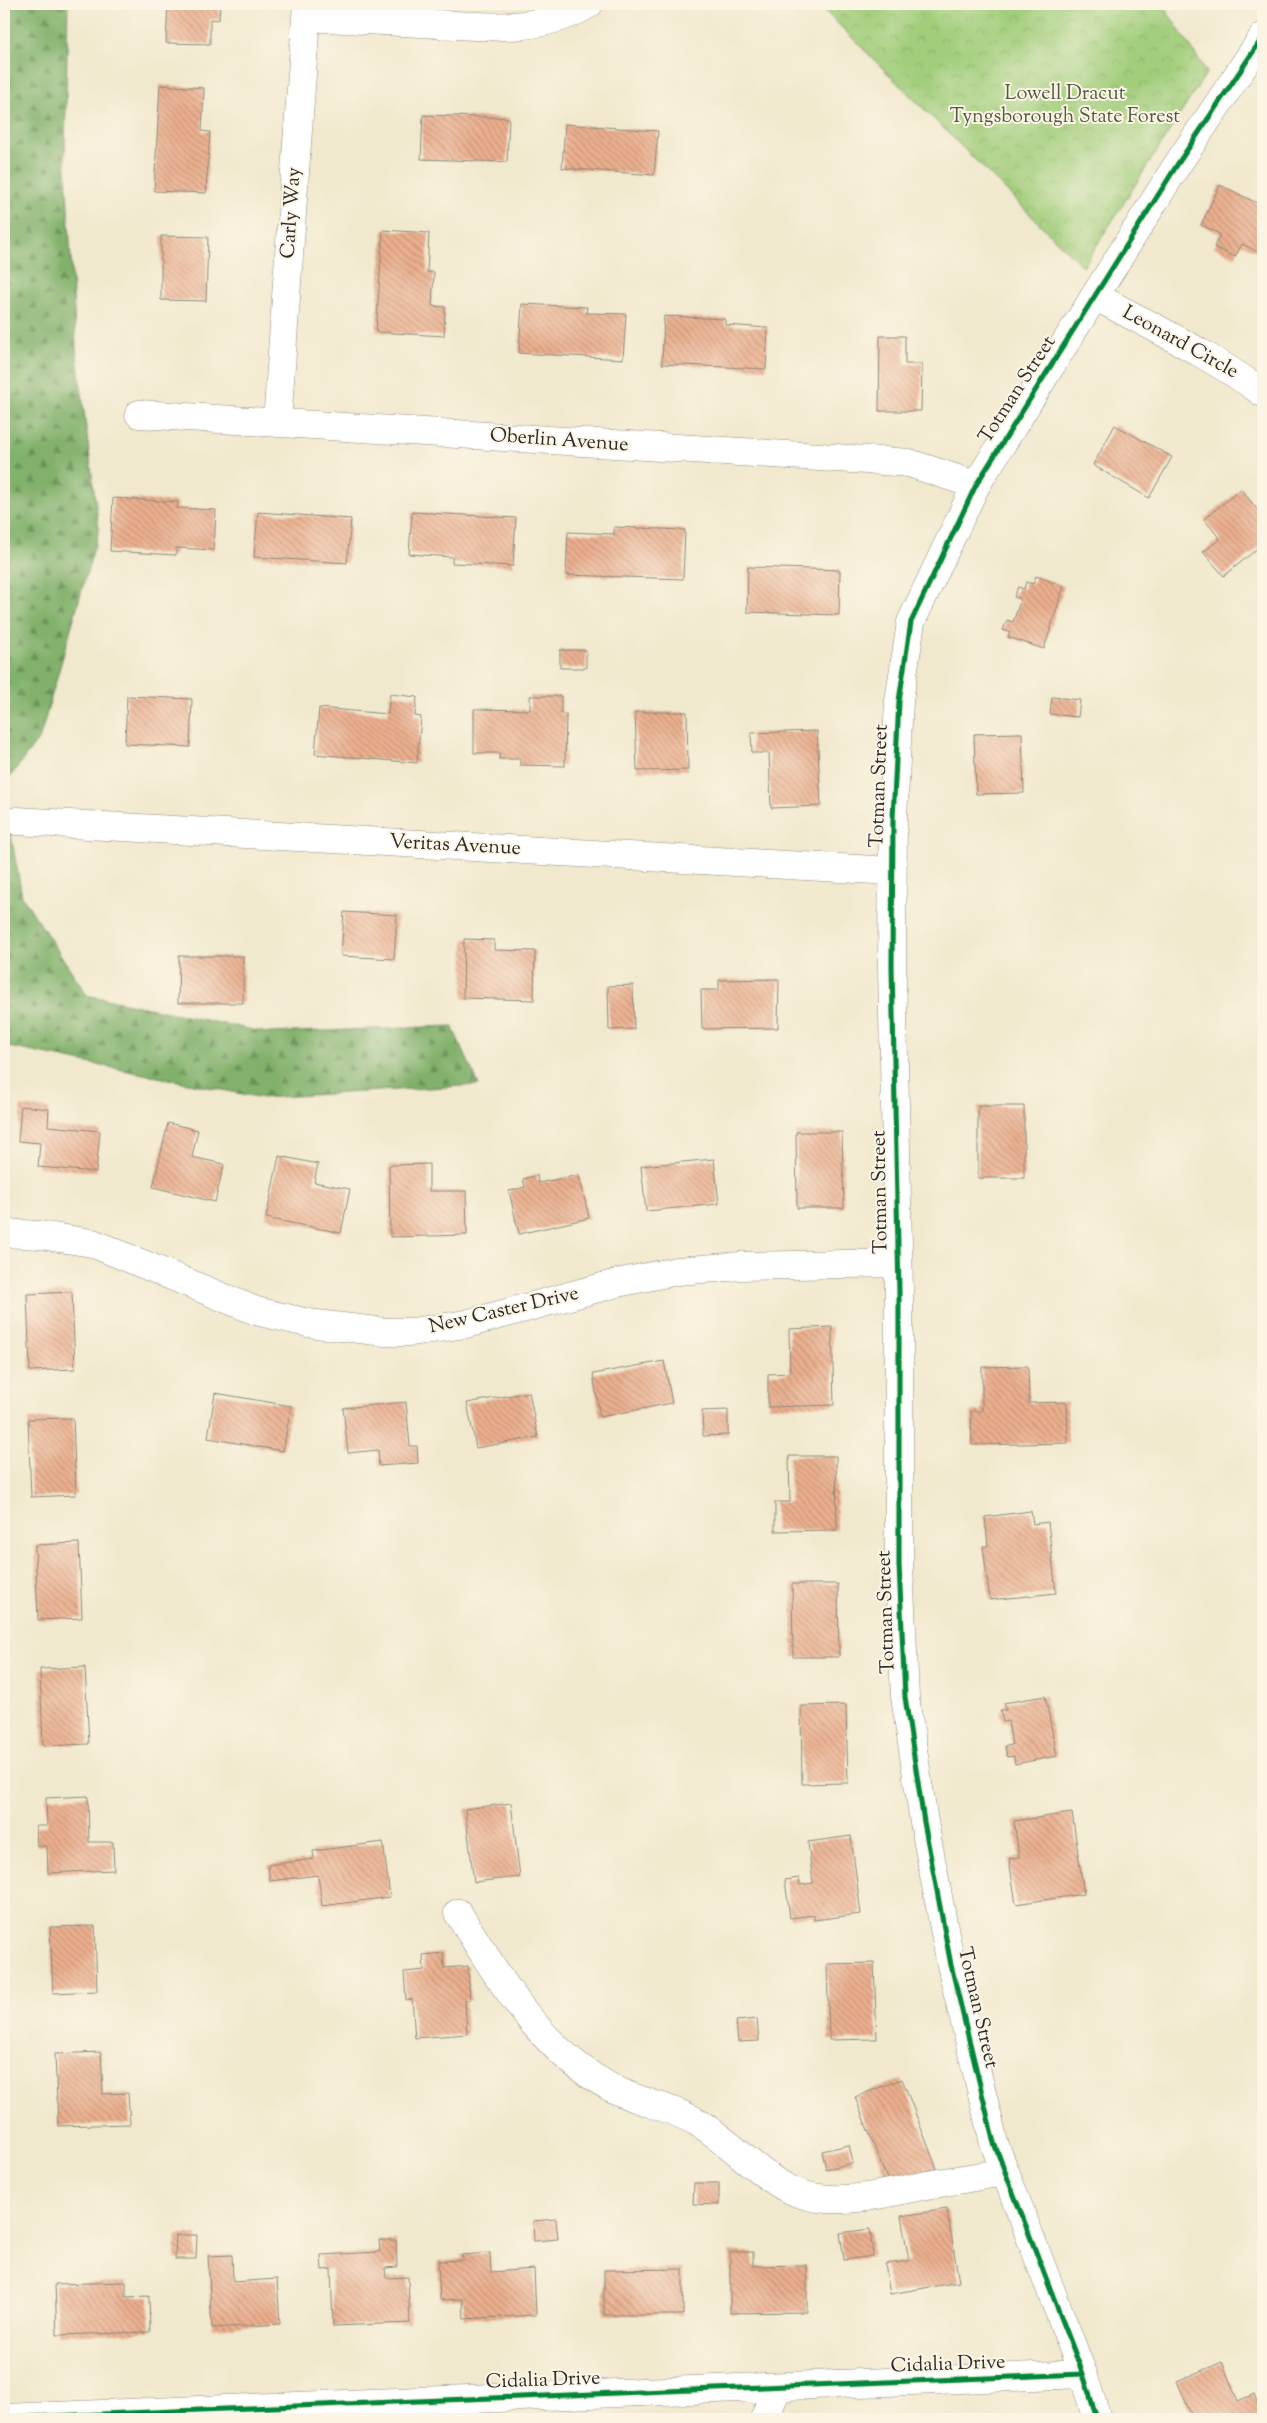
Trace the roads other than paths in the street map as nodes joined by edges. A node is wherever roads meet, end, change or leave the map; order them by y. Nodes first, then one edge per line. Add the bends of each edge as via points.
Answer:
1 (589, 4) edge
2 (307, 10) edge
3 (1263, 36) edge
4 (1095, 296) junction
5 (1263, 393) edge
6 (139, 414) dead end
7 (277, 423) junction
8 (976, 484) junction
9 (17, 821) dead end
10 (892, 871) junction
11 (4, 1233) edge
12 (898, 1263) junction
13 (458, 1913) dead end
14 (1005, 2172) junction
15 (1083, 2374) junction
16 (778, 2387) junction
17 (4, 2418) edge
18 (764, 2419) edge
19 (1098, 2419) edge

1 - 2 street via 553,19 492,27
2 - 7 street, Carly Way
3 - 4 street, Totman Street
4 - 5 street, Leonard Circle via 1194,349
4 - 8 street, Totman Street
6 - 7 street, Oberlin Avenue
7 - 8 street, Oberlin Avenue via 909,463
8 - 10 street, Totman Street via 911,622 899,700
9 - 10 street, Veritas Avenue
10 - 12 street, Totman Street
11 - 12 street, New Caster Drive via 92,1243 256,1310 334,1327 386,1332 412,1332 466,1324 617,1283 677,1271 741,1266
12 - 14 street, Totman Street via 900,1565 905,1697 951,1965 994,2143
13 - 14 street via 514,2000 537,2028 590,2076 630,2098 694,2120 794,2191 837,2200 868,2198
14 - 15 street, Totman Street
15 - 16 street, Cidalia Drive
15 - 19 street, Totman Street
16 - 17 street, Cidalia Drive
16 - 18 street

